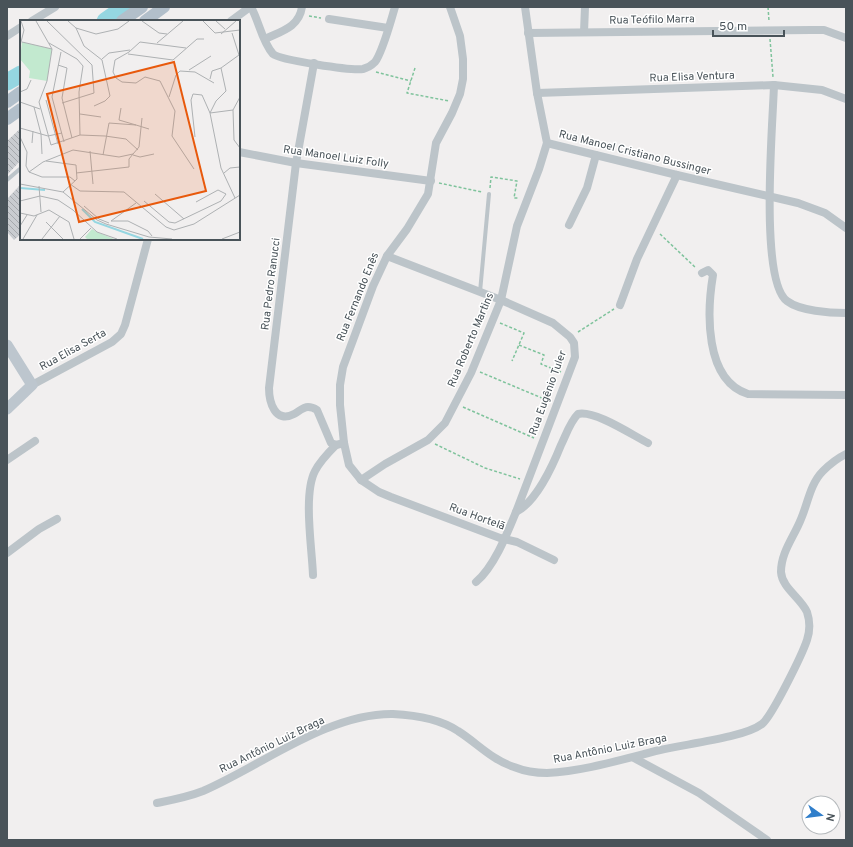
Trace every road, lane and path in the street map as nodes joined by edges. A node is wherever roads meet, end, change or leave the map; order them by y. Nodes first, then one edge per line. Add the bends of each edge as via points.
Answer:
1 (55, 7) edge
2 (142, 7) edge
3 (164, 7) edge
4 (250, 7) edge
5 (395, 7) edge
6 (450, 7) edge
7 (525, 7) edge
8 (585, 7) edge
9 (768, 7) edge
10 (301, 11) edge
11 (329, 19) joint
12 (34, 20) edge
13 (123, 20) edge
14 (146, 20) edge
15 (232, 20) edge
16 (20, 28) edge
17 (388, 28) junction
18 (769, 30) junction
19 (528, 32) junction
20 (584, 32) junction
21 (7, 36) edge
22 (846, 38) edge
23 (265, 39) junction
24 (314, 63) junction
25 (415, 68) dead end
26 (362, 69) junction
27 (411, 81) junction
28 (774, 85) junction
29 (20, 93) edge
30 (537, 93) junction
31 (846, 99) edge
32 (7, 102) edge
33 (457, 102) junction
34 (20, 110) edge
35 (7, 119) edge
36 (547, 143) junction
37 (240, 152) edge
38 (596, 155) junction
39 (296, 163) junction
40 (20, 169) edge
41 (677, 175) junction
42 (7, 180) edge
43 (431, 181) junction
44 (489, 194) junction
45 (769, 196) junction
46 (527, 200) junction
47 (569, 225) dead end
48 (652, 227) junction
49 (846, 228) edge
50 (148, 240) edge
51 (386, 256) junction
52 (702, 273) joint
53 (480, 293) junction
54 (501, 300) junction
55 (620, 305) joint
56 (846, 313) edge
57 (493, 320) junction
58 (570, 337) junction
59 (519, 345) junction
60 (7, 346) edge
61 (512, 361) dead end
62 (473, 370) junction
63 (568, 376) junction
64 (32, 385) junction
65 (846, 395) edge
66 (455, 403) junction
67 (557, 404) junction
68 (7, 409) edge
69 (428, 440) junction
70 (35, 441) dead end
71 (542, 441) junction
72 (648, 443) dead end
73 (340, 444) junction
74 (846, 454) edge
75 (7, 460) edge
76 (361, 480) junction
77 (527, 481) junction
78 (390, 497) joint
79 (516, 512) junction
80 (57, 519) dead end
81 (504, 540) junction
82 (7, 552) edge
83 (554, 560) dead end
84 (313, 575) dead end
85 (476, 582) dead end
86 (634, 758) junction
87 (157, 803) dead end
88 (767, 840) edge

1 - 12 street
2 - 13 main road
3 - 14 main road
4 - 15 street
4 - 23 street
5 - 17 street
6 - 33 street, Rua Fernando Enês via 460,36 463,59 463,79
7 - 19 street, Rua Manoel Cristiano Bussinger
8 - 20 street
9 - 18 path
10 - 11 path
10 - 23 street via 293,26
11 - 17 street
16 - 21 street
17 - 26 street via 375,62
18 - 20 street, Rua Teófilo Marra
18 - 22 street, Rua Teófilo Marra via 824,30
18 - 28 path
19 - 20 street, Rua Teófilo Marra
19 - 30 street, Rua Manoel Cristiano Bussinger
23 - 24 street via 273,53 289,60
24 - 26 street
24 - 39 street, Rua Pedro Ranucci
25 - 27 path
26 - 27 path
27 - 33 path via 407,93
28 - 30 street, Rua Elisa Ventura
28 - 31 street, Rua Elisa Ventura via 822,90
28 - 45 street
29 - 32 main road
30 - 36 street, Rua Manoel Cristiano Bussinger
33 - 43 street, Rua Fernando Enês via 436,143
34 - 35 main road
36 - 38 street, Rua Manoel Cristiano Bussinger
36 - 46 street, Rua Roberto Martins
37 - 39 street, Rua Manoel Luiz Folly
38 - 41 street, Rua Manoel Cristiano Bussinger
38 - 47 street via 587,188
39 - 43 street, Rua Manoel Luiz Folly
39 - 73 street, Rua Pedro Ranucci via 269,400 276,413 283,416 292,415 305,407 317,410 329,440
40 - 42 lane
41 - 45 street, Rua Manoel Cristiano Bussinger
41 - 48 street
43 - 44 path
43 - 51 street, Rua Fernando Enês via 422,205
44 - 46 path via 491,177 517,181 514,198
44 - 53 lane
45 - 49 street, Rua Manoel Cristiano Bussinger via 813,207
45 - 56 street via 775,269 778,289 782,296 786,301 803,308
46 - 54 street, Rua Roberto Martins via 517,226
48 - 52 path
48 - 55 street
50 - 64 street, Rua Elisa Serta via 129,314 121,334 112,342
51 - 53 street, Rua Eugênio Tuler
51 - 73 street, Rua Fernando Enês via 372,286 343,367 340,385
52 - 65 street via 708,270 713,275 709,326 716,356 733,387 748,394
53 - 54 street, Rua Eugênio Tuler
54 - 57 street, Rua Roberto Martins
54 - 58 street, Rua Eugênio Tuler via 553,323
55 - 58 path
57 - 59 path via 524,333
57 - 62 street, Rua Roberto Martins
58 - 63 street, Rua Eugênio Tuler via 575,352
59 - 61 path
59 - 63 path via 544,356 541,364
60 - 64 street
62 - 66 street, Rua Roberto Martins
62 - 67 path
63 - 67 street, Rua Eugênio Tuler
64 - 68 street
66 - 69 street, Rua Roberto Martins via 445,423
66 - 71 path
67 - 71 street, Rua Eugênio Tuler
69 - 76 street, Rua Roberto Martins
69 - 77 path via 450,453 494,472
70 - 75 street
71 - 77 street, Rua Eugênio Tuler
72 - 79 street, Rua Eugênio Tuler via 595,416 578,414 546,477 526,506
73 - 76 street, Rua Fernando Enês via 349,465
73 - 84 street via 319,463 310,487
74 - 86 street, Rua Antônio Luiz Braga via 822,472 812,489 782,561 781,575 784,582 804,607 810,626 808,639 767,718 756,727 739,734 658,750
76 - 78 street, Rua Fernando Enês
77 - 79 street, Rua Eugênio Tuler
78 - 81 street, Rua Hortelã
79 - 81 street, Rua Eugênio Tuler
80 - 82 street
81 - 83 street, Rua Hortelã via 517,542
81 - 85 street, Rua Eugênio Tuler via 484,576
86 - 87 street, Rua Antônio Luiz Braga via 562,771 530,772 497,760 456,730 441,723 392,714 360,719 321,730 203,791
86 - 88 street via 699,793

